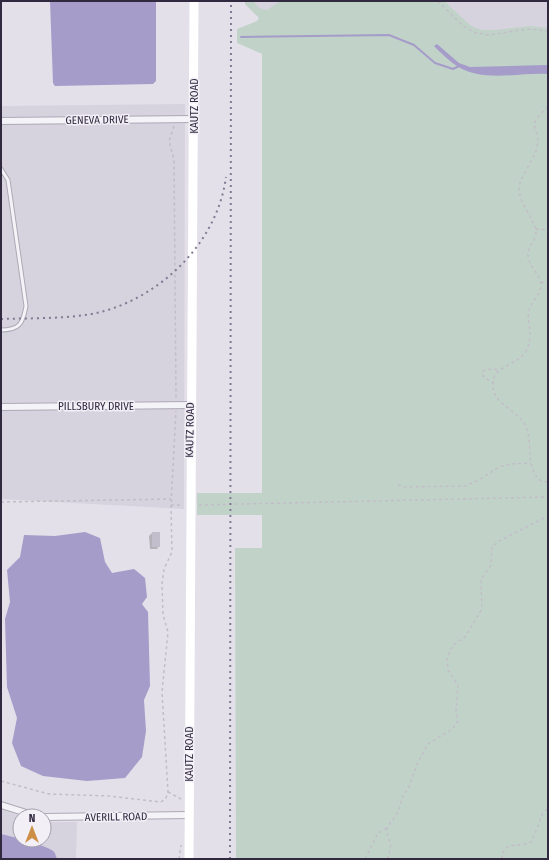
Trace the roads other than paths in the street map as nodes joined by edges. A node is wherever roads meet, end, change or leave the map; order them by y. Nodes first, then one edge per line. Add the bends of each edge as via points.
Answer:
1 (194, 1) edge
2 (194, 119) junction
3 (1, 121) edge
4 (1, 169) edge
5 (1, 330) edge
6 (191, 405) junction
7 (1, 406) edge
8 (1, 805) edge
9 (12, 808) edge
10 (189, 815) junction
11 (52, 817) edge
12 (189, 859) edge

1 - 2 street, KAUTZ ROAD
2 - 3 street, GENEVA DRIVE
2 - 6 street, KAUTZ ROAD
4 - 5 lane via 8,180 26,306 20,325 14,329
6 - 7 street, PILLSBURY DRIVE
6 - 10 street, KAUTZ ROAD
8 - 9 street
10 - 11 street, AVERILL ROAD
10 - 12 street, KAUTZ ROAD

